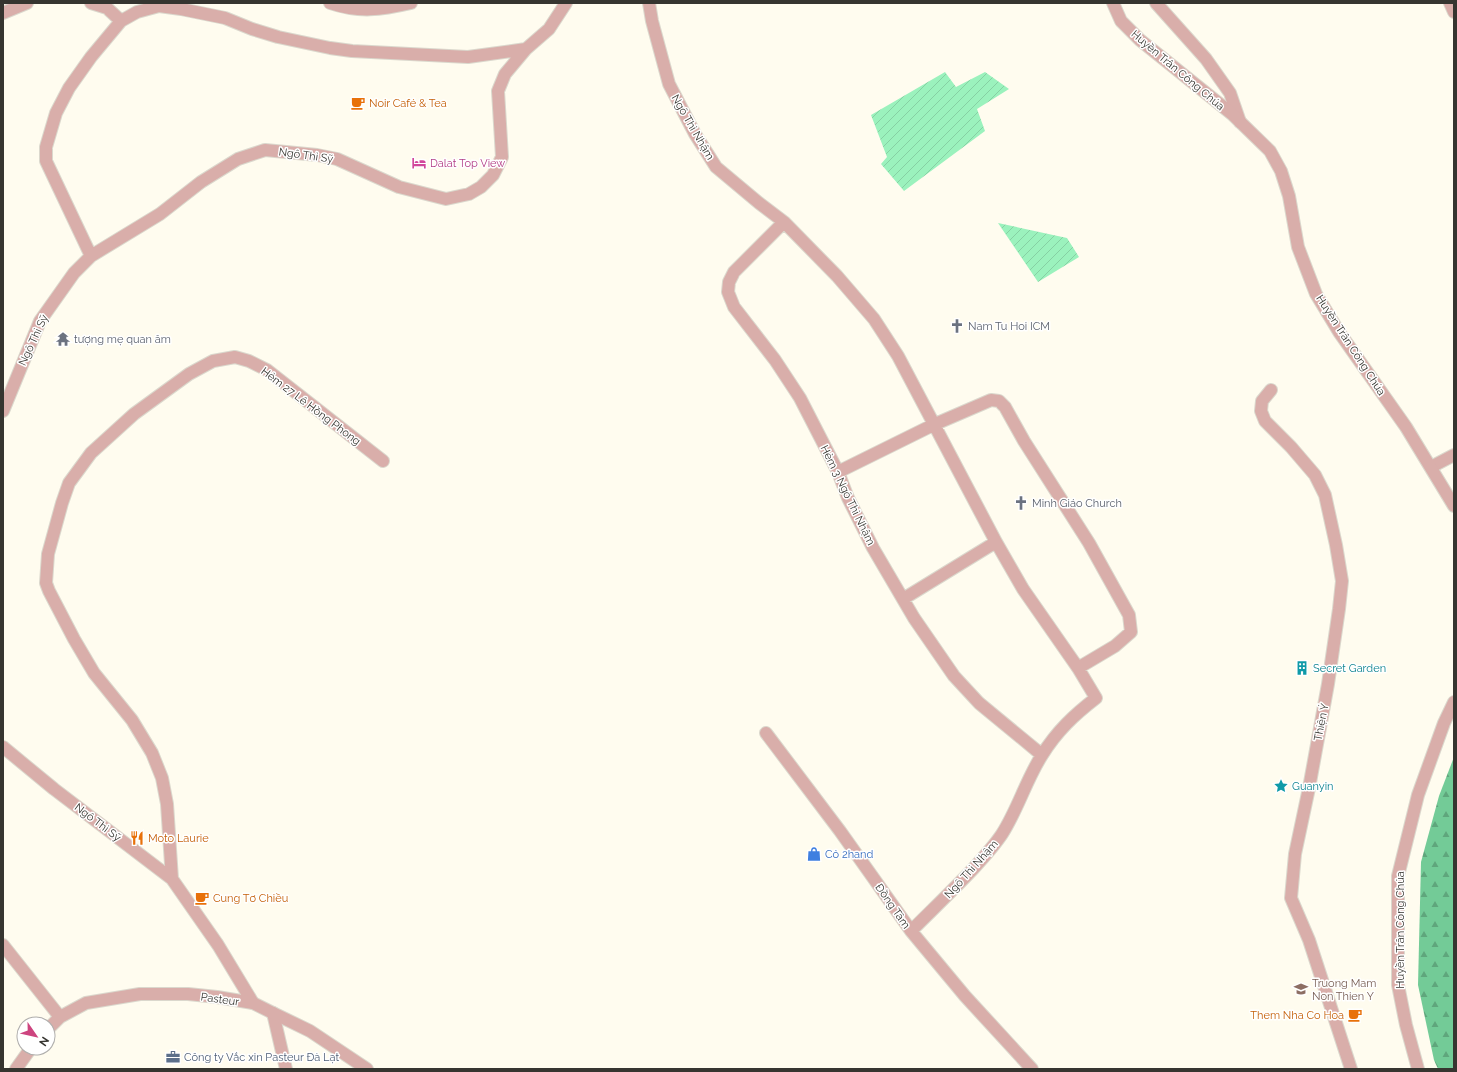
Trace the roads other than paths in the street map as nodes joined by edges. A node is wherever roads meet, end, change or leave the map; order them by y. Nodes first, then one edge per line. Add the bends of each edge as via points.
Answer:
1 (27, 3) edge
2 (91, 3) edge
3 (330, 3) edge
4 (411, 3) edge
5 (566, 3) edge
6 (649, 3) edge
7 (1113, 3) edge
8 (1156, 3) edge
9 (1450, 3) edge
10 (1454, 12) edge
11 (3, 13) edge
12 (121, 21) junction
13 (526, 50) junction
14 (1240, 122) junction
15 (784, 222) junction
16 (91, 256) junction
17 (1271, 390) dead end
18 (3, 411) edge
19 (933, 425) junction
20 (1454, 455) edge
21 (383, 461) dead end
22 (1431, 467) junction
23 (838, 472) junction
24 (1454, 506) edge
25 (996, 542) junction
26 (903, 599) junction
27 (1078, 668) junction
28 (1454, 702) edge
29 (766, 733) dead end
30 (3, 747) edge
31 (1042, 755) junction
32 (172, 879) junction
33 (911, 931) junction
34 (3, 945) edge
35 (253, 1003) junction
36 (273, 1013) junction
37 (60, 1017) junction
38 (56, 1021) edge
39 (25, 1056) edge
40 (16, 1069) edge
41 (286, 1069) edge
42 (367, 1069) edge
43 (1032, 1069) edge
44 (1351, 1069) edge
45 (1418, 1069) edge

1 - 11 street
2 - 12 street via 107,8
3 - 4 street via 362,11
5 - 13 street, Ngô Thì Sỹ via 549,29
6 - 15 street, Ngô Thì Nhậm via 669,84 695,134 716,167
7 - 14 street, Huyền Trân Công Chúa via 1121,21 1140,40
8 - 14 street via 1206,60 1230,93
9 - 10 street
12 - 13 street via 137,12 159,6 225,18 278,37 352,51 468,56
12 - 16 street via 69,88 56,113 46,148 46,161
13 - 16 street, Ngô Thì Sỹ via 505,74 498,91 502,157 493,175 469,194 446,199 399,187 337,159 265,150 238,159 201,182 160,214
14 - 22 street, Huyền Trân Công Chúa via 1270,151 1281,172 1289,196 1298,247 1316,294
15 - 19 street, Ngô Thì Nhậm via 837,276 874,319 898,356
15 - 23 street, Hẻm 3 Ngô Thì Nhậm via 734,272 728,292 734,307 775,360 800,398
16 - 18 street, Ngô Thì Sỹ via 74,273 40,321
17 - 44 street, Thiện Ý via 1262,401 1261,411 1265,421 1315,474 1325,495 1342,581 1328,684 1294,854 1291,898 1309,940
19 - 23 street
19 - 25 street, Ngô Thì Nhậm
19 - 27 street via 991,400 999,401 1089,543 1130,615 1131,632 1115,646
20 - 22 street
21 - 32 street, Hẻm 27 Lê Hồng Phong via 267,370 249,360 235,357 212,361 189,374 134,414 91,452 69,483 48,554 46,583 94,673 132,720 152,753 166,797
22 - 24 street, Huyền Trân Công Chúa
23 - 26 street, Hẻm 3 Ngô Thì Nhậm via 873,548
25 - 26 street
25 - 27 street, Ngô Thì Nhậm via 1023,589
26 - 31 street, Hẻm 3 Ngô Thì Nhậm via 954,676 979,703
27 - 31 street, Ngô Thì Nhậm via 1096,698 1063,726
28 - 45 street, Huyền Trân Công Chúa via 1418,795 1398,876 1398,984
29 - 33 street, Đồng Tâm
30 - 32 street, Ngô Thì Sỹ
31 - 33 street, Ngô Thì Nhậm via 1015,812 989,852
32 - 35 street, Ngô Thì Sỹ via 218,944
33 - 43 street, Đồng Tâm via 965,996
34 - 37 street
35 - 36 street, Pasteur
35 - 37 street, Pasteur via 196,995 140,994 86,1003
36 - 41 street
36 - 42 street, Pasteur via 310,1031
37 - 38 street, Pasteur
39 - 40 street

